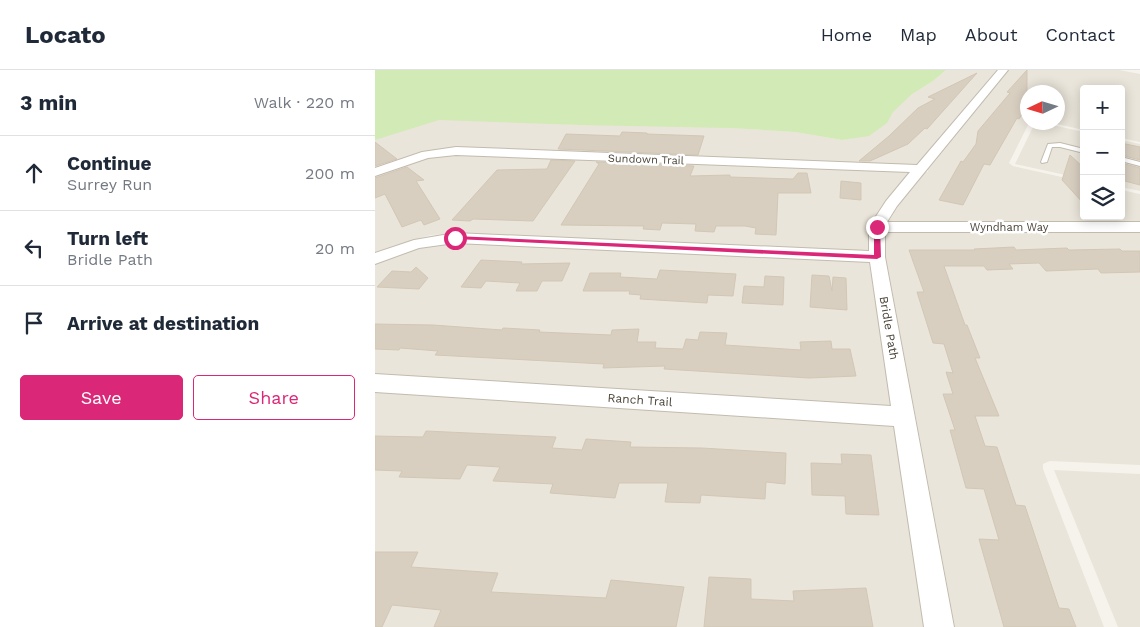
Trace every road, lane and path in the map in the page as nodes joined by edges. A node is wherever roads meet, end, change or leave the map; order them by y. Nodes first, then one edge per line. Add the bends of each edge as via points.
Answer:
1 (1003, 70) edge
2 (1080, 150) edge
3 (1125, 160) edge
4 (1044, 162) dead end
5 (1140, 164) edge
6 (921, 169) junction
7 (375, 172) edge
8 (877, 227) junction
9 (1140, 227) edge
10 (877, 257) junction
11 (375, 259) edge
12 (375, 383) edge
13 (905, 417) junction
14 (939, 627) edge

1 - 6 street
2 - 4 lane via 1050,146
3 - 5 lane
6 - 7 street, Sundown Trail via 456,151 425,155
6 - 8 street via 891,204
8 - 9 street, Wyndham Way
8 - 10 street, Bridle Path
10 - 11 street via 455,238 413,244
10 - 13 street, Bridle Path
12 - 13 street, Ranch Trail
13 - 14 street, Bridle Path

